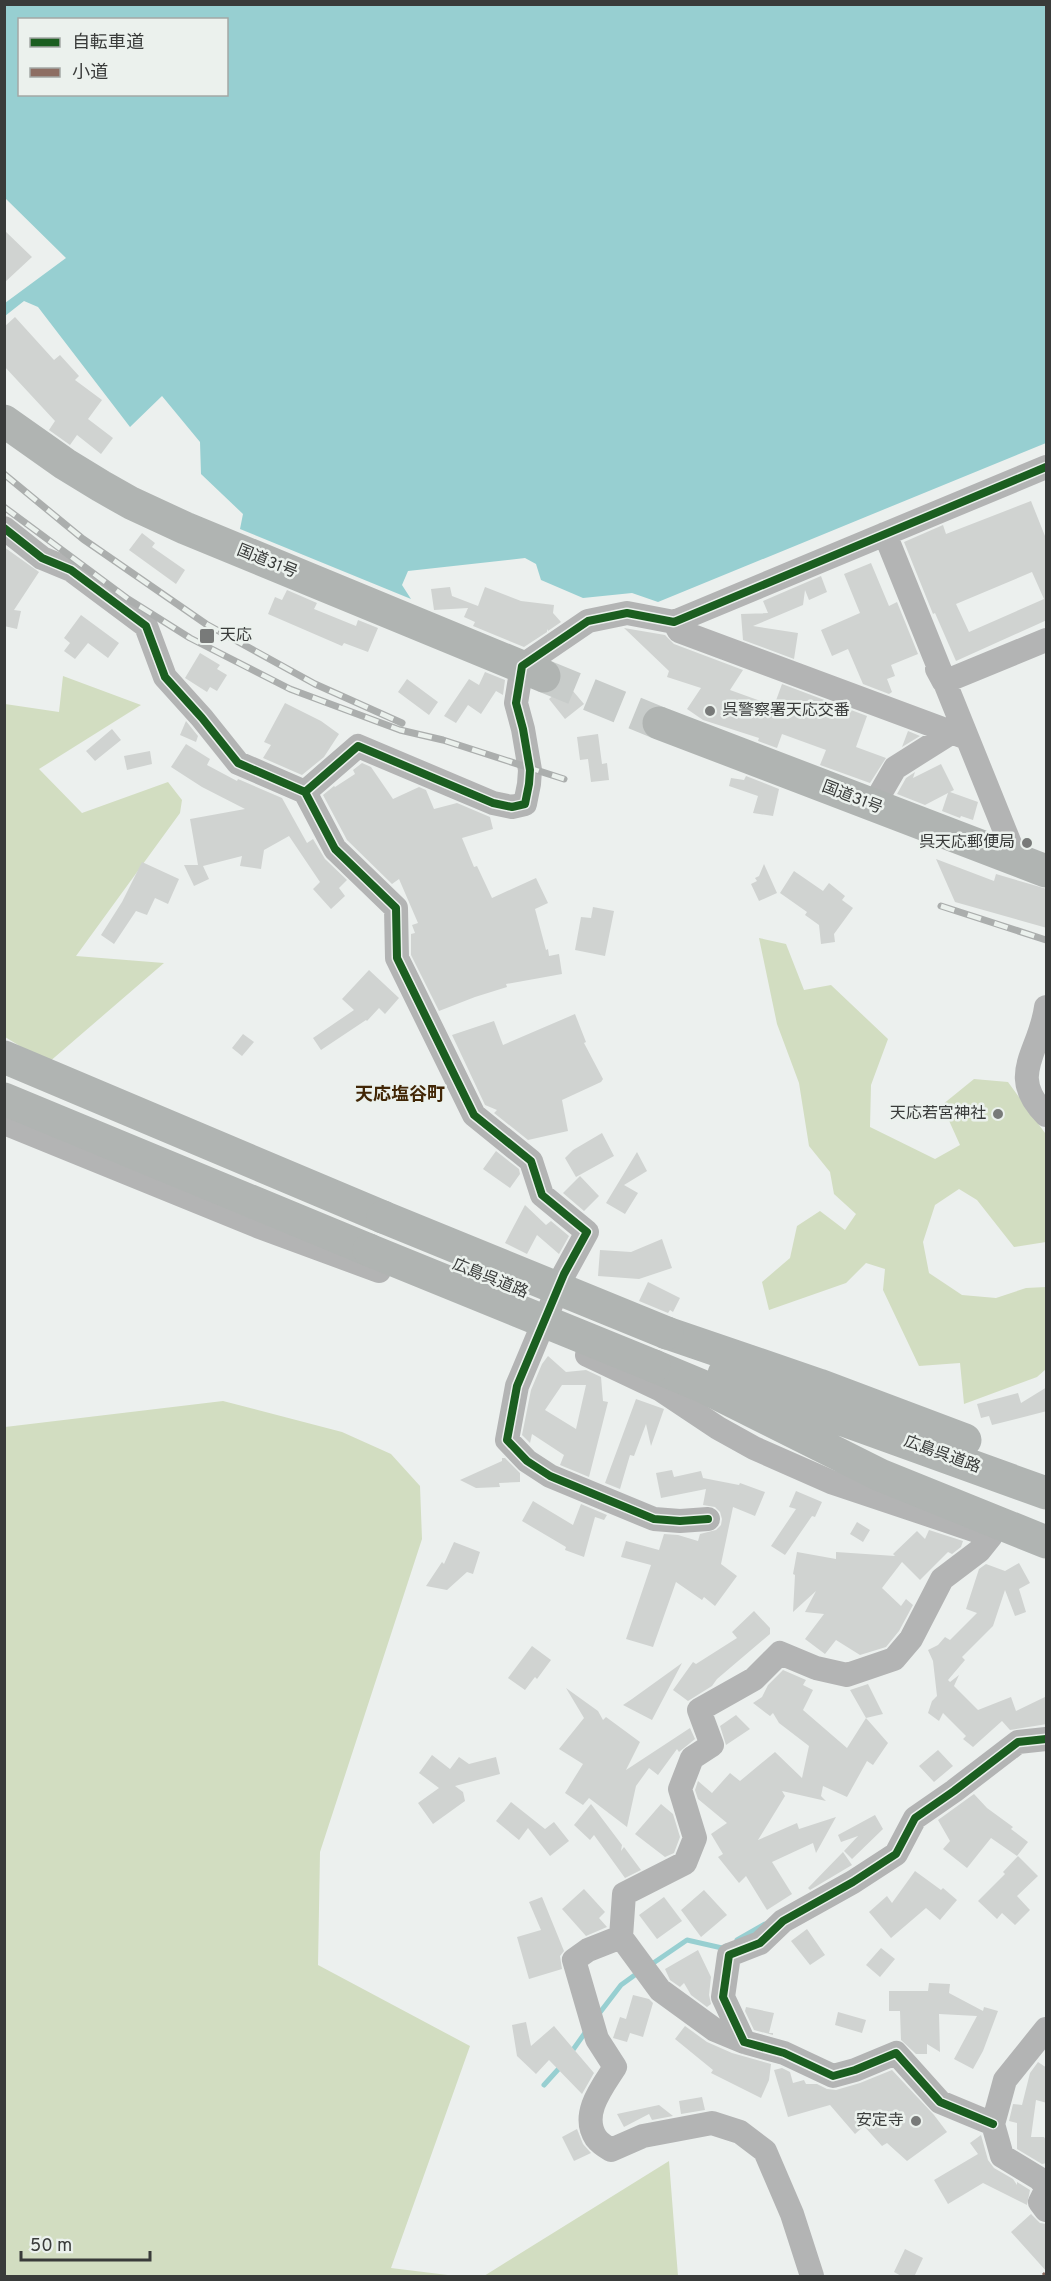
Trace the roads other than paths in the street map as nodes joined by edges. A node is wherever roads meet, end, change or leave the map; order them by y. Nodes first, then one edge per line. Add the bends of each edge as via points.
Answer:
1 (4, 421) edge
2 (1047, 467) edge
3 (4, 528) edge
4 (879, 539) junction
5 (674, 622) junction
6 (1047, 640) edge
7 (533, 671) junction
8 (944, 682) junction
9 (659, 723) tunnel mouth
10 (959, 735) junction
11 (305, 792) junction
12 (873, 806) junction
13 (1032, 866) edge
14 (1047, 1007) edge
15 (1043, 1035) edge
16 (4, 1057) edge
17 (4, 1078) edge
18 (4, 1099) edge
19 (1047, 1115) edge
20 (4, 1123) edge
21 (376, 1233) junction
22 (540, 1336) junction
23 (661, 1349) junction
24 (1047, 1473) edge
25 (1047, 1492) edge
26 (708, 1519) dead end
27 (991, 1536) junction
28 (1047, 1542) edge
29 (1047, 1558) edge
30 (1047, 1739) edge
31 (621, 1937) junction
32 (1047, 2029) edge
33 (744, 2042) junction
34 (993, 2124) junction
35 (1047, 2189) edge
36 (1047, 2210) edge
37 (812, 2277) edge

1 - 7 highway, 国道31号 via 130,503
2 - 4 street
3 - 11 street via 42,558 71,570 146,626 165,677 238,763
4 - 5 street
4 - 8 street
5 - 7 street via 627,613 588,621
5 - 10 street via 679,631
6 - 8 street
7 - 11 street via 516,702 530,770 525,804 512,807 493,803 358,746
8 - 10 street
9 - 12 highway, 国道31号
10 - 12 street via 895,768
10 - 13 street
11 - 22 street via 336,849 396,908 397,958 474,1115 531,1161 542,1195 587,1232 564,1274
12 - 13 highway, 国道31号
14 - 15 street
15 - 19 street via 1026,1073 1026,1082 1031,1098
16 - 21 highway
17 - 21 highway
18 - 21 highway
20 - 22 street
21 - 23 highway, bridge
22 - 26 street via 517,1386 507,1440 527,1461 550,1476 654,1519
22 - 27 street via 661,1390 754,1448 831,1482
23 - 24 highway via 819,1385
23 - 25 highway, 広島呉道路 via 777,1396
23 - 28 highway via 702,1386 880,1475
27 - 29 street
27 - 31 street via 979,1551 942,1579 911,1639 894,1659 847,1675 816,1668 780,1653 754,1679 699,1710 712,1745 692,1758 680,1789 695,1838 685,1863 624,1894
30 - 33 street via 1018,1742 915,1818 896,1854 783,1921 760,1943 729,1955 723,1998
31 - 33 street via 660,1990 715,2030
31 - 37 street via 574,1960 597,2039 615,2067 594,2100 592,2124 596,2138 611,2150 643,2136 712,2123 740,2132 765,2151 792,2214
32 - 34 street via 1005,2080
33 - 34 street via 784,2053 833,2076 896,2053 940,2102
34 - 35 street via 1002,2156 1040,2179
35 - 36 street via 1040,2202

